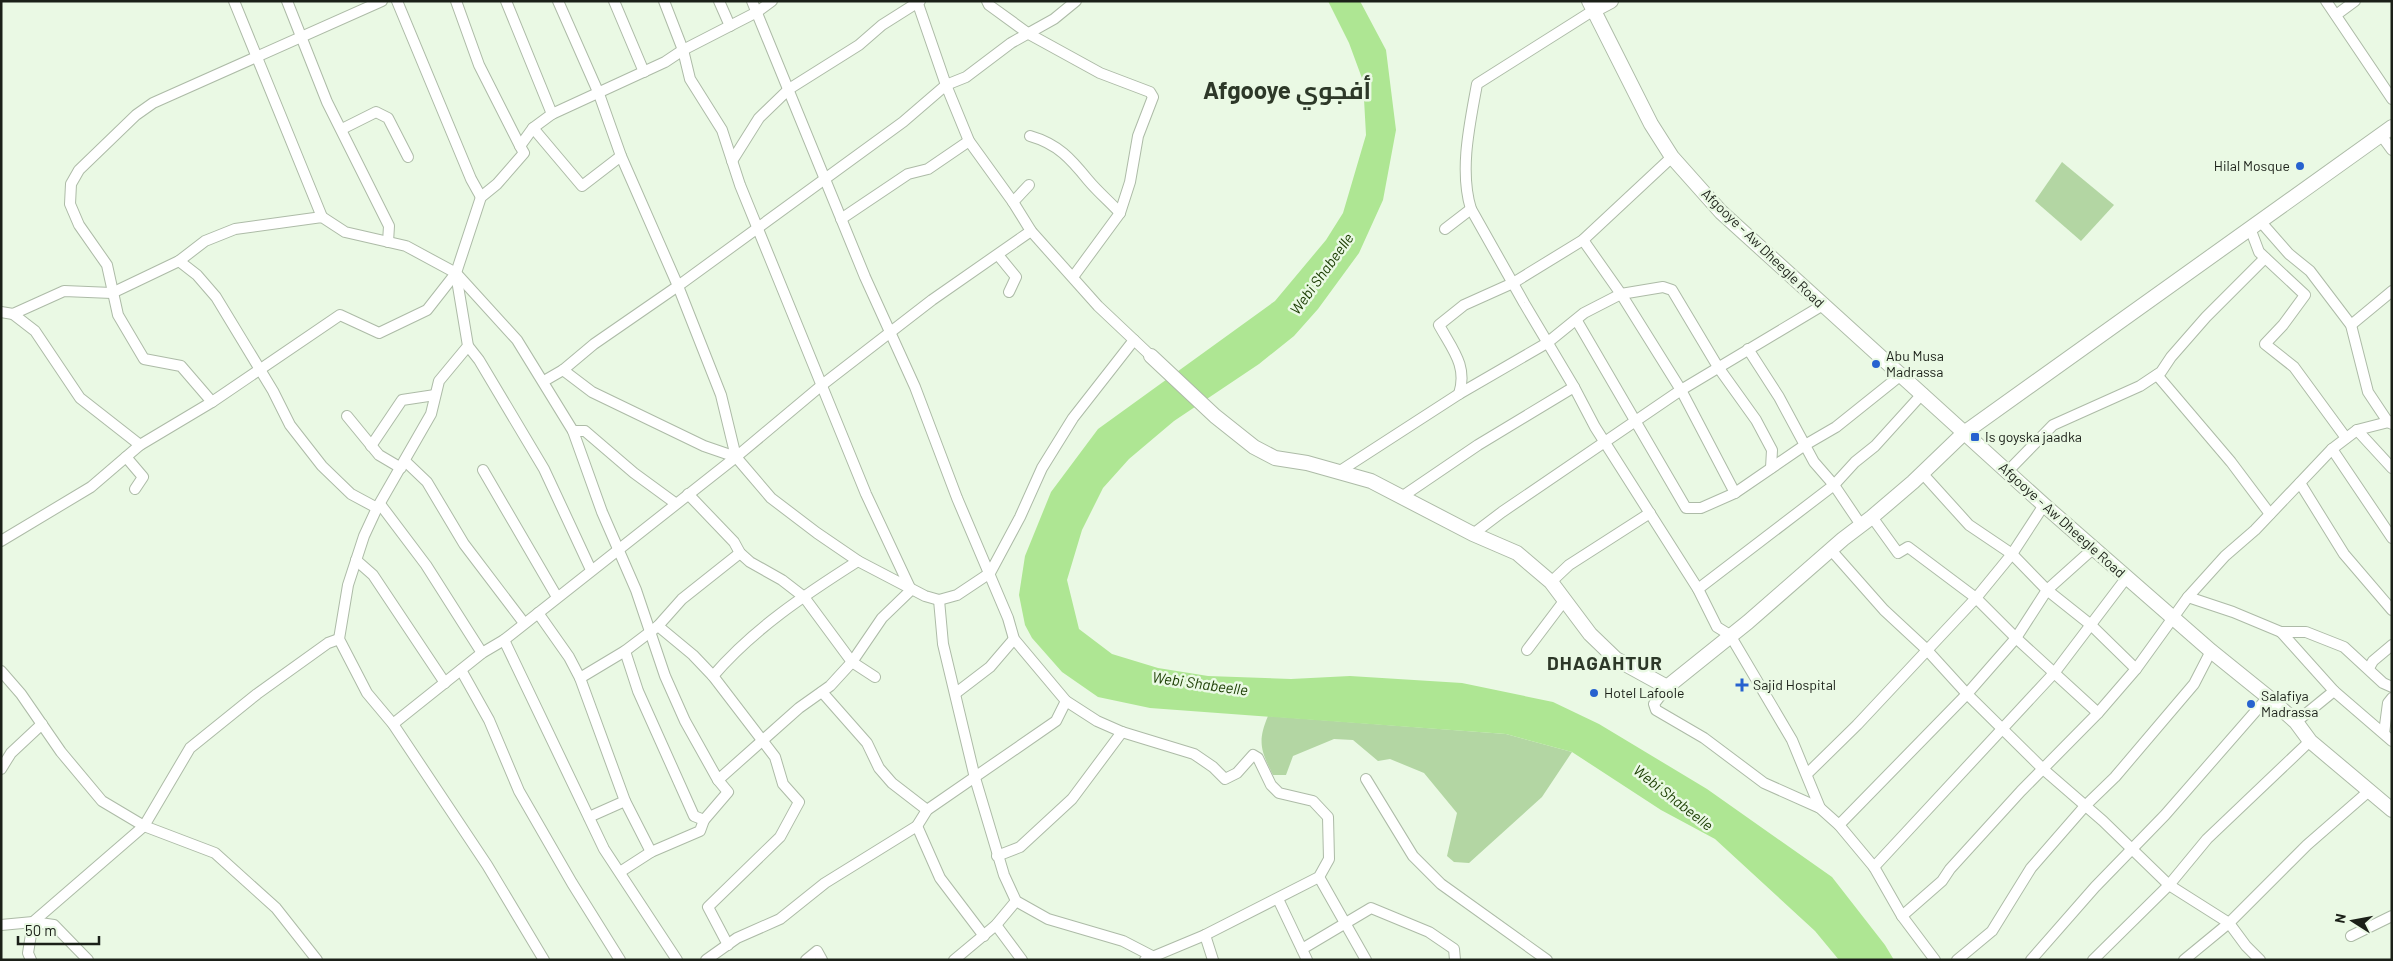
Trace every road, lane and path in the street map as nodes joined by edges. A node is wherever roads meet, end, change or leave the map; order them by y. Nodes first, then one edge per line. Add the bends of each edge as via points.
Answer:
1 (234, 1) edge
2 (287, 1) edge
3 (382, 1) edge
4 (397, 1) edge
5 (456, 1) edge
6 (506, 1) edge
7 (558, 1) edge
8 (614, 1) edge
9 (664, 1) edge
10 (719, 1) edge
11 (752, 1) edge
12 (772, 1) edge
13 (987, 1) edge
14 (1076, 1) edge
15 (1611, 1) edge
16 (2326, 1) edge
17 (2355, 1) edge
18 (918, 2) edge
19 (1591, 6) edge
20 (757, 12) junction
21 (2336, 16) junction
22 (730, 26) junction
23 (1029, 34) junction
24 (302, 36) junction
25 (683, 50) junction
26 (256, 57) junction
27 (644, 72) junction
28 (946, 86) junction
29 (788, 89) junction
30 (599, 94) junction
31 (2392, 99) edge
32 (552, 114) junction
33 (533, 128) junction
34 (342, 129) junction
35 (2386, 131) edge
36 (1030, 136) dead end
37 (969, 141) junction
38 (520, 146) junction
39 (2392, 150) edge
40 (620, 156) junction
41 (408, 157) dead end
42 (1672, 157) junction
43 (732, 161) junction
44 (825, 179) junction
45 (1029, 185) dead end
46 (481, 197) junction
47 (1013, 202) junction
48 (1472, 209) junction
49 (1120, 213) junction
50 (322, 217) junction
51 (841, 219) junction
52 (2255, 225) junction
53 (757, 228) junction
54 (1445, 229) dead end
55 (1031, 231) junction
56 (1583, 240) junction
57 (388, 242) junction
58 (998, 255) junction
59 (2265, 258) junction
60 (179, 261) junction
61 (456, 273) junction
62 (1073, 277) junction
63 (1513, 283) junction
64 (678, 286) junction
65 (2392, 290) edge
66 (1008, 292) dead end
67 (112, 293) junction
68 (1621, 294) junction
69 (1823, 305) junction
70 (1, 312) edge
71 (13, 314) junction
72 (1577, 321) junction
73 (2351, 326) junction
74 (891, 331) junction
75 (1134, 340) junction
76 (1548, 342) junction
77 (468, 346) junction
78 (1748, 349) junction
79 (1151, 356) joint
80 (1718, 367) junction
81 (259, 369) junction
82 (563, 370) junction
83 (1901, 375) junction
84 (2157, 375) junction
85 (544, 381) junction
86 (822, 385) junction
87 (1574, 387) junction
88 (1681, 390) junction
89 (1923, 393) junction
90 (1459, 394) junction
91 (436, 395) junction
92 (212, 402) junction
93 (347, 416) dead end
94 (1635, 421) junction
95 (2390, 422) edge
96 (573, 430) junction
97 (2357, 430) junction
98 (1964, 433) junction
99 (2346, 438) junction
100 (1605, 442) junction
101 (140, 445) junction
102 (1805, 445) junction
103 (371, 446) junction
104 (2332, 449) junction
105 (126, 457) junction
106 (736, 457) junction
107 (403, 464) junction
108 (1771, 468) junction
109 (2392, 468) edge
110 (484, 470) dead end
111 (1340, 471) junction
112 (2008, 472) junction
113 (1922, 473) junction
114 (2300, 483) junction
115 (1834, 485) junction
116 (135, 489) dead end
117 (1735, 492) junction
118 (688, 494) junction
119 (1403, 496) junction
120 (675, 503) junction
121 (2044, 505) junction
122 (379, 506) junction
123 (1650, 513) junction
124 (2270, 514) junction
125 (1872, 517) junction
126 (1860, 525) junction
127 (1473, 534) junction
128 (2392, 538) edge
129 (1, 541) edge
130 (2095, 547) junction
131 (619, 548) junction
132 (1831, 550) junction
133 (740, 553) junction
134 (2012, 554) junction
135 (356, 560) junction
136 (858, 561) junction
137 (591, 570) junction
138 (990, 573) junction
139 (2127, 577) junction
140 (1551, 582) junction
141 (1698, 589) junction
142 (911, 590) junction
143 (2047, 590) junction
144 (557, 597) junction
145 (804, 597) junction
146 (2188, 597) junction
147 (1976, 598) junction
148 (940, 600) junction
149 (1564, 601) junction
150 (2392, 610) edge
151 (538, 613) junction
152 (2174, 616) junction
153 (524, 623) junction
154 (2091, 625) junction
155 (654, 629) junction
156 (2281, 632) junction
157 (1730, 636) junction
158 (2016, 638) junction
159 (339, 639) junction
160 (1014, 639) junction
161 (504, 640) junction
162 (2392, 645) edge
163 (1926, 649) junction
164 (1527, 650) dead end
165 (625, 651) junction
166 (2211, 651) junction
167 (482, 653) junction
168 (852, 662) junction
169 (2369, 668) junction
170 (2136, 669) junction
171 (461, 670) junction
172 (1, 671) edge
173 (2055, 672) junction
174 (713, 676) junction
175 (875, 677) dead end
176 (580, 678) junction
177 (445, 683) junction
178 (2392, 686) edge
179 (1667, 687) junction
180 (2334, 691) junction
181 (822, 692) junction
182 (956, 692) junction
183 (1967, 694) junction
184 (2268, 697) junction
185 (2392, 698) edge
186 (1066, 700) junction
187 (2098, 713) junction
188 (2296, 722) junction
189 (42, 724) junction
190 (393, 724) junction
191 (2004, 729) junction
192 (1122, 732) junction
193 (2384, 733) junction
194 (764, 741) junction
195 (2310, 741) junction
196 (2392, 741) edge
197 (3, 760) edge
198 (2043, 770) junction
199 (1807, 774) junction
200 (975, 778) junction
201 (1366, 779) dead end
202 (718, 780) junction
203 (2369, 791) junction
204 (626, 801) junction
205 (2085, 806) junction
206 (1820, 808) junction
207 (927, 810) junction
208 (2392, 810) edge
209 (590, 817) junction
210 (704, 820) junction
211 (1839, 825) junction
212 (144, 826) junction
213 (917, 826) junction
214 (2132, 851) junction
215 (651, 852) junction
216 (997, 856) junction
217 (1874, 866) junction
218 (620, 872) junction
219 (1319, 877) junction
220 (2169, 885) junction
221 (1278, 899) junction
222 (1016, 901) junction
223 (1902, 916) junction
224 (2392, 916) edge
225 (33, 922) junction
226 (1346, 922) junction
227 (2230, 923) junction
228 (1, 925) edge
229 (996, 925) junction
230 (1205, 935) junction
231 (984, 936) junction
232 (2351, 936) dead end
233 (728, 945) junction
234 (1302, 949) junction
235 (1150, 958) edge
236 (31, 960) edge
237 (88, 960) edge
238 (318, 960) edge
239 (544, 960) edge
240 (620, 960) edge
241 (677, 960) edge
242 (706, 960) edge
243 (806, 960) edge
244 (822, 960) edge
245 (954, 960) edge
246 (1022, 960) edge
247 (1213, 960) edge
248 (1307, 960) edge
249 (1366, 960) edge
250 (1455, 960) edge
251 (1547, 960) edge
252 (1935, 960) edge
253 (1957, 960) edge
254 (2031, 960) edge
255 (2093, 960) edge
256 (2184, 960) edge
257 (2260, 960) edge

1 - 26 street
2 - 24 street
3 - 24 street
4 - 46 street
5 - 38 street via 480,65
6 - 32 street
7 - 30 street
8 - 27 street
9 - 25 street
10 - 22 street
11 - 20 street
12 - 20 street
13 - 23 street
14 - 23 street
15 - 19 street
16 - 21 street
17 - 21 street
18 - 28 street
18 - 29 street via 882,25 859,45
19 - 42 street, Afgooye - Aw Dheegle Road via 1651,124
19 - 48 street via 1477,84 1466,168 1466,193
20 - 22 street
20 - 29 street
21 - 31 street
22 - 25 street
23 - 28 street via 1011,43 966,77
23 - 49 street via 1100,74 1150,92 1153,97 1138,136 1130,182
24 - 26 street
24 - 34 street via 327,102
25 - 27 street
25 - 43 street via 690,80 722,130
26 - 50 street
26 - 67 street via 153,103 79,170 71,184 70,204 80,225 107,264
27 - 30 street
28 - 37 street
28 - 44 street
29 - 43 street via 759,118
29 - 44 street
30 - 32 street
30 - 40 street
32 - 33 street
33 - 38 street
33 - 40 street via 582,186
34 - 41 street via 376,112 388,118
34 - 57 street via 389,226
35 - 39 street
35 - 52 street
36 - 49 street via 1041,139 1071,158
37 - 47 street
37 - 51 street via 928,169 908,174
38 - 46 street via 524,153
40 - 64 street
42 - 56 street
42 - 69 street, Afgooye - Aw Dheegle Road via 1721,212
43 - 53 street
44 - 51 street
44 - 53 street
45 - 47 street
46 - 61 street
47 - 55 street
48 - 54 street
48 - 63 street
49 - 62 street
50 - 57 street via 345,232
50 - 60 street via 235,229 205,241
51 - 74 street
52 - 59 street via 2259,252
52 - 73 street via 2310,271
52 - 98 street
53 - 64 street
53 - 86 street
55 - 58 street
55 - 62 street
56 - 63 street
56 - 68 street
57 - 61 street via 406,246
58 - 66 street via 1016,277
58 - 74 street
59 - 84 street via 2206,317
59 - 99 street via 2305,295 2265,344 2294,367
60 - 67 street
60 - 81 street via 197,275 216,298
61 - 77 street
61 - 81 street via 427,310 379,333 340,315
61 - 85 street via 517,340
62 - 75 street
63 - 76 street
63 - 90 street via 1464,305 1439,325 1461,364 1463,380
64 - 82 street via 594,344
64 - 106 street via 722,395
65 - 73 street
67 - 71 street via 64,291
67 - 92 street via 118,315 144,359 181,366
68 - 72 street
68 - 80 street via 1663,287 1672,290
68 - 88 street
69 - 78 street
69 - 83 street, Afgooye - Aw Dheegle Road
70 - 71 street
71 - 101 street via 35,331 80,398
72 - 76 street
72 - 94 street
73 - 95 street via 2368,392
74 - 86 street
74 - 138 street
75 - 79 street
75 - 138 street via 1073,418 1042,468
76 - 87 street
76 - 90 street
77 - 91 street via 439,381
77 - 137 street via 544,469
78 - 80 street
78 - 102 street
79 - 111 street via 1215,416 1254,447 1276,458
80 - 88 street
80 - 108 street via 1768,442 1772,450
81 - 92 street
81 - 122 street via 290,425 322,466 352,494
82 - 85 street
82 - 106 street via 592,392 704,446
83 - 89 street, Afgooye - Aw Dheegle Road
83 - 102 street via 1836,427
84 - 112 street via 2140,386 2053,424
84 - 124 street via 2231,462
85 - 96 street
86 - 106 street
86 - 142 street via 866,494
87 - 100 street
87 - 119 street via 1478,445
88 - 94 street
88 - 117 street
89 - 98 street, Afgooye - Aw Dheegle Road
89 - 115 street
90 - 111 street
91 - 103 street via 402,400
91 - 107 street via 431,414
92 - 101 street
93 - 103 street
94 - 100 street
94 - 117 street via 1686,508 1701,508
95 - 97 street
96 - 120 street via 585,431
96 - 131 street via 602,512
97 - 99 street
97 - 109 street
98 - 112 street, Afgooye - Aw Dheegle Road
98 - 113 street
99 - 104 street
100 - 123 street
100 - 127 street
101 - 105 street
102 - 108 street
102 - 115 street via 1814,462
103 - 107 street via 379,455
104 - 114 street
104 - 128 street
105 - 116 street via 143,477
105 - 129 street via 91,487
106 - 118 street
106 - 136 street via 771,498
107 - 122 street
107 - 153 street via 427,482 464,544
108 - 117 street
110 - 144 street
111 - 119 street
112 - 121 street, Afgooye - Aw Dheegle Road
113 - 125 street
113 - 134 street via 1969,525
114 - 124 street
114 - 150 street via 2344,554
115 - 126 street
115 - 141 street
118 - 120 street
118 - 133 street via 734,542
119 - 127 street
120 - 131 street
121 - 130 street, Afgooye - Aw Dheegle Road
121 - 134 street
122 - 135 street
122 - 167 street via 426,565
123 - 140 street via 1569,565
123 - 141 street
124 - 146 street
125 - 126 street
125 - 147 street via 1898,553 1908,546
126 - 132 street
127 - 140 street via 1516,554
130 - 139 street, Afgooye - Aw Dheegle Road
130 - 143 street via 2070,573
131 - 137 street
131 - 155 street
132 - 157 street
132 - 163 street via 1884,610
133 - 145 street
133 - 155 street via 682,599
134 - 143 street
134 - 147 street
135 - 159 street via 348,585
135 - 177 street via 374,576
136 - 142 street
136 - 145 street
137 - 144 street
138 - 148 street via 957,595
138 - 160 street
139 - 152 street, Afgooye - Aw Dheegle Road
139 - 154 street
140 - 149 street
141 - 157 street via 1717,627
142 - 148 street
142 - 168 street via 882,618
143 - 154 street
143 - 158 street
144 - 151 street
145 - 168 street
145 - 174 street via 733,652
146 - 152 street
146 - 156 street
147 - 158 street
147 - 163 street
148 - 182 street via 943,644
149 - 164 street
149 - 179 street via 1590,634 1616,659
151 - 153 street
151 - 176 street
152 - 166 street, Afgooye - Aw Dheegle Road
152 - 170 street
153 - 161 street
154 - 170 street
154 - 173 street
155 - 165 street
155 - 174 street via 693,655
155 - 202 street via 665,676 685,721
156 - 169 street via 2306,632 2344,647
156 - 180 street
157 - 179 street
157 - 199 street via 1792,740
158 - 173 street
158 - 183 street
159 - 190 street via 367,693
159 - 212 street via 257,694 190,748
160 - 182 street via 990,667
160 - 186 street
161 - 167 street
161 - 209 street
162 - 169 street
163 - 183 street
163 - 199 street
165 - 176 street
165 - 210 street via 638,691 694,816
166 - 184 street, Afgooye - Aw Dheegle Road
166 - 205 street via 2194,684 2115,777
167 - 171 street
168 - 175 street
168 - 181 street
169 - 178 street via 2383,683
170 - 187 street
171 - 177 street
171 - 240 street via 489,720 519,791
172 - 189 street
173 - 187 street
173 - 191 street
174 - 194 street
176 - 204 street
177 - 190 street
179 - 206 street via 1656,699 1656,710 1704,738 1764,783
180 - 188 street
180 - 193 street
181 - 194 street via 799,708
181 - 207 street via 867,743 879,768 892,783
182 - 200 street
183 - 191 street
183 - 211 street
184 - 188 street, Afgooye - Aw Dheegle Road
184 - 214 street
185 - 193 street via 2388,703
186 - 192 street via 1097,721
186 - 200 street via 1056,721
187 - 198 street
188 - 195 street, Afgooye - Aw Dheegle Road
189 - 197 street
189 - 212 street via 102,801
190 - 239 street via 487,865
191 - 198 street
191 - 217 street
192 - 216 street via 1072,799 1020,847
192 - 219 street via 1194,754 1225,779 1237,773 1253,755 1258,758 1271,785 1279,793 1313,801 1328,818 1330,860
193 - 196 street
194 - 202 street
194 - 233 street via 775,757 784,784 799,802 780,837 708,907
195 - 203 street, Afgooye - Aw Dheegle Road
195 - 220 street via 2207,839
198 - 205 street
198 - 223 street via 1942,882
199 - 206 street
200 - 207 street
200 - 216 street
201 - 251 street via 1413,856 1441,884
202 - 210 street via 728,792
203 - 208 street, Afgooye - Aw Dheegle Road
203 - 227 street via 2307,845
204 - 209 street
204 - 215 street
205 - 214 street
205 - 253 street via 2031,868 1992,931
206 - 211 street
207 - 213 street
209 - 218 street via 604,849
210 - 215 street via 700,831
211 - 217 street
212 - 225 street
212 - 238 street via 215,853 276,908
213 - 231 street via 940,878
213 - 233 street via 825,883 780,919
214 - 220 street
214 - 254 street via 2095,887
215 - 218 street
216 - 222 street
217 - 223 street
218 - 241 street
219 - 221 street
219 - 226 street
220 - 227 street
220 - 255 street
221 - 230 street
221 - 234 street
222 - 229 street
222 - 235 street via 1048,919 1123,941
223 - 252 street
224 - 232 street
225 - 228 street
225 - 236 street via 28,953
225 - 237 street via 54,925
226 - 234 street
226 - 249 street
226 - 250 street via 1371,908 1429,932 1454,949
227 - 256 street
227 - 257 street
229 - 231 street
229 - 246 street
230 - 235 street
230 - 247 street
231 - 245 street
233 - 242 street
234 - 248 street
243 - 244 street via 817,951

